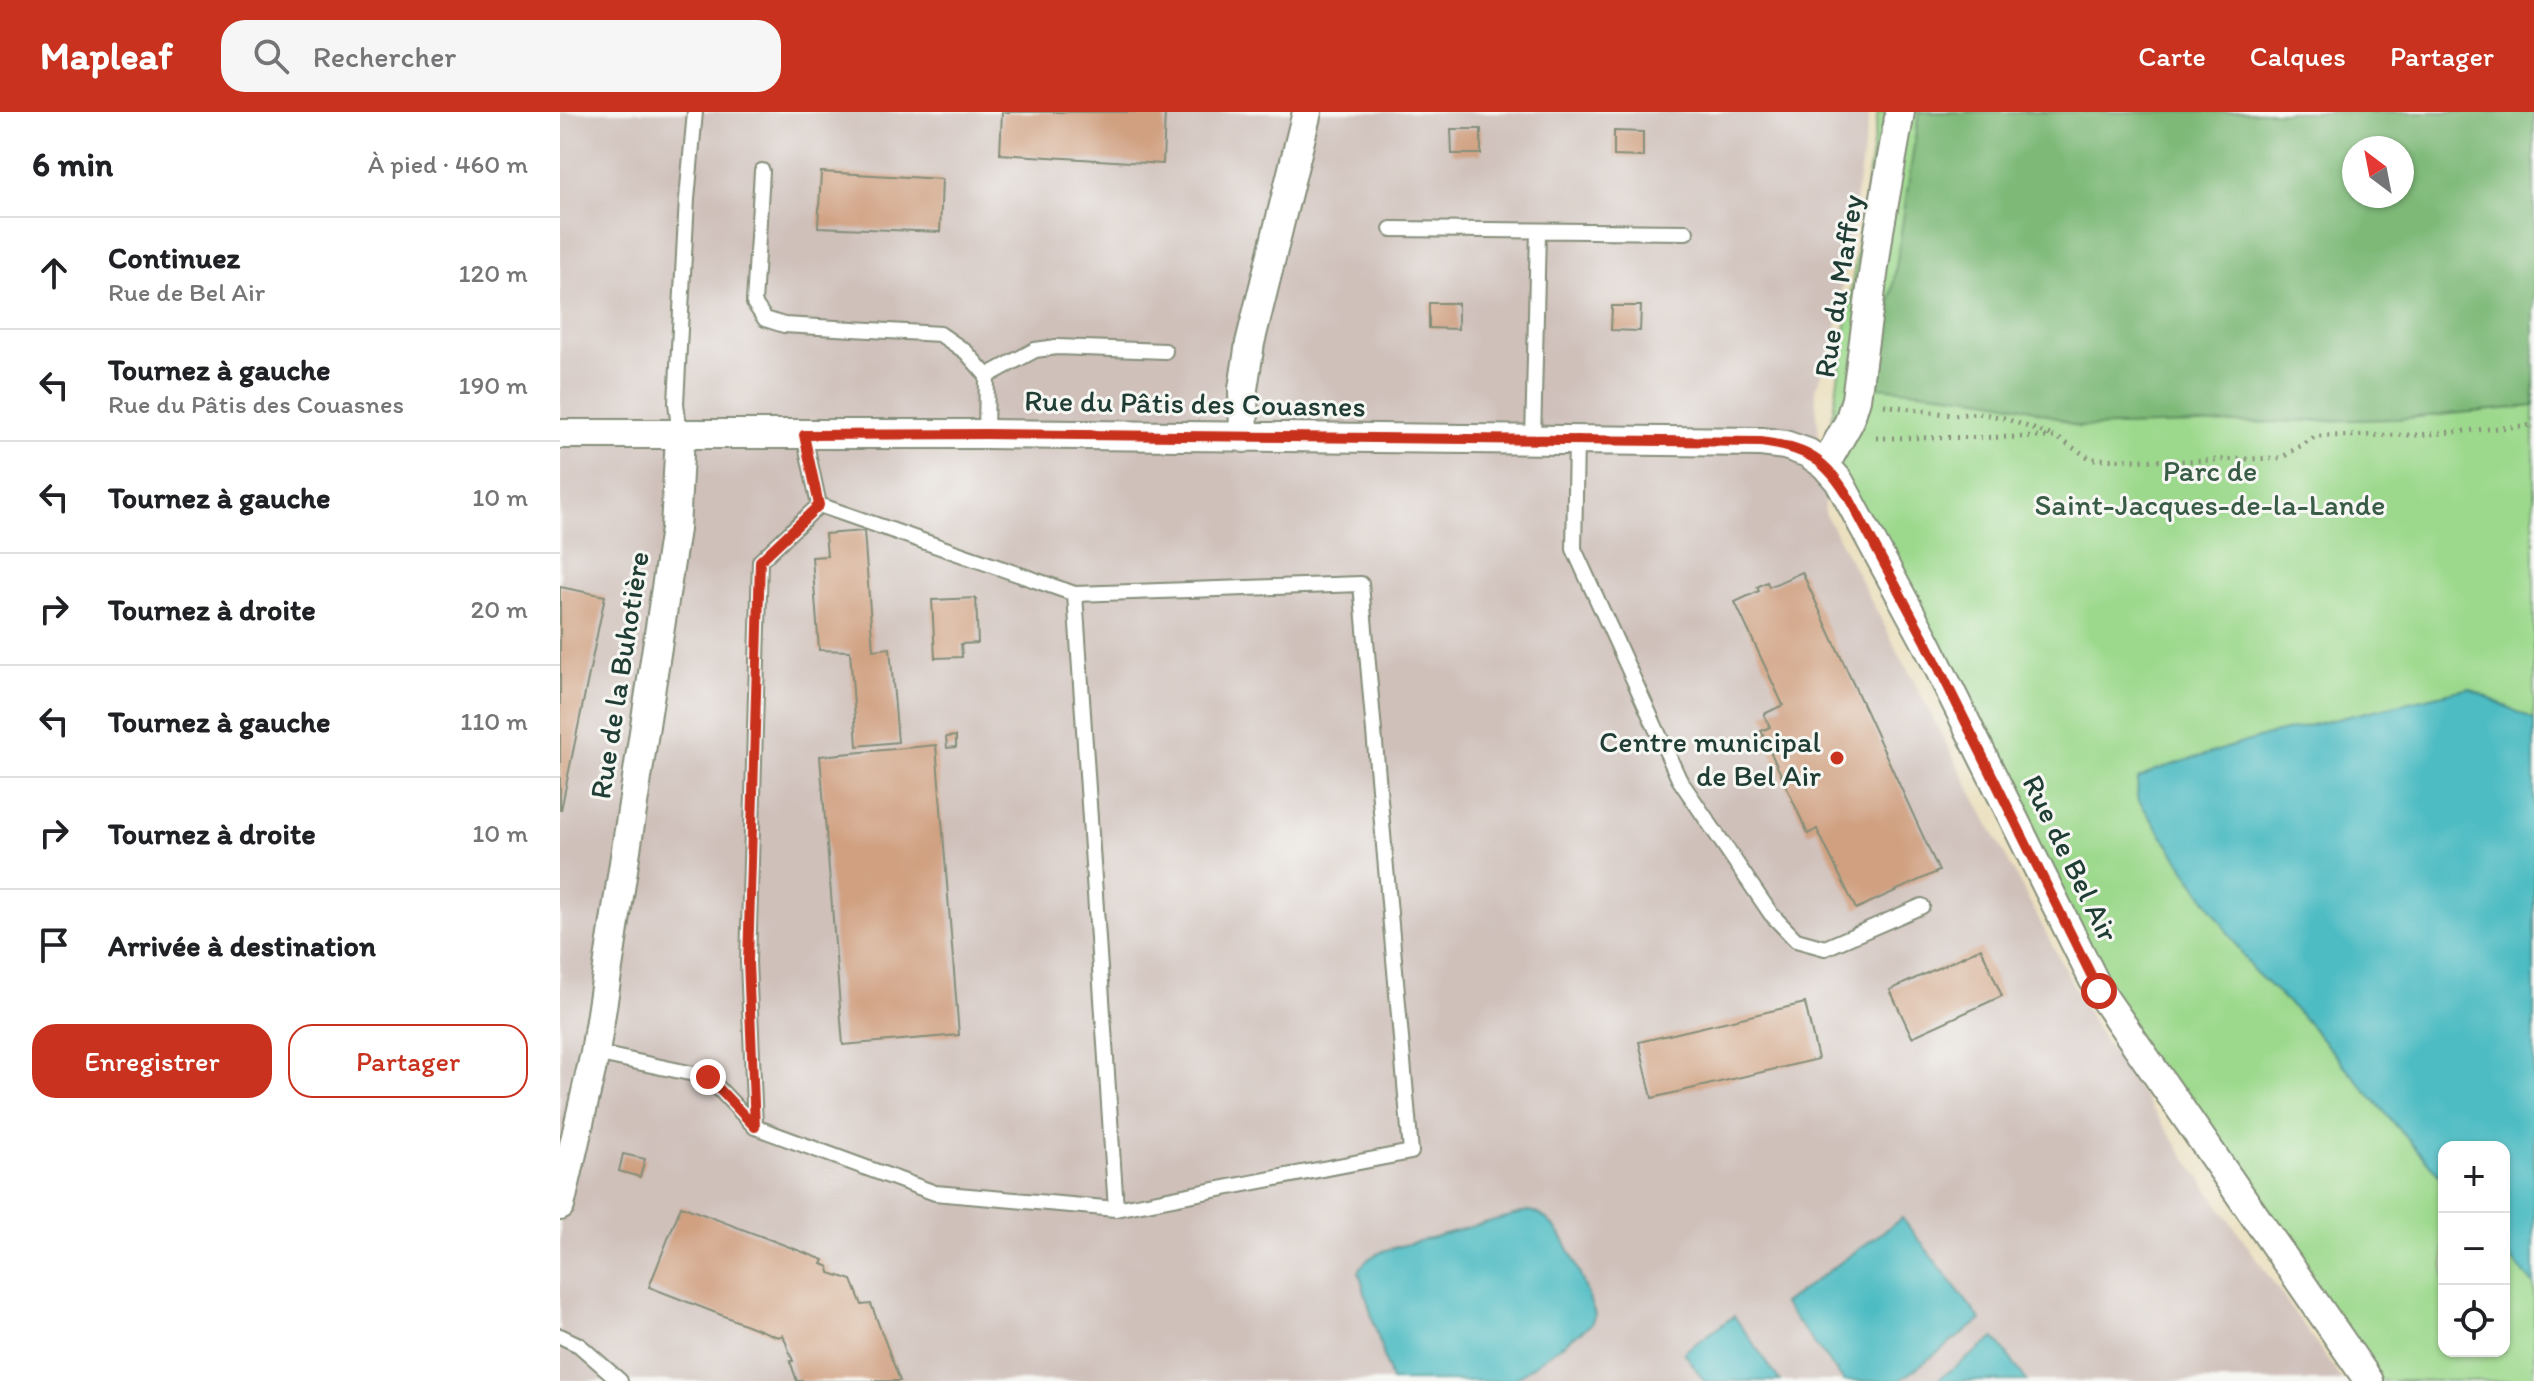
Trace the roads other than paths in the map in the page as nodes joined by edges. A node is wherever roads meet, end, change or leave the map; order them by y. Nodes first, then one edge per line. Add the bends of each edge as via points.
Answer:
1 (695, 112) edge
2 (1307, 112) edge
3 (1900, 112) edge
4 (762, 171) dead end
5 (1391, 229) dead end
6 (1538, 232) junction
7 (1686, 232) dead end
8 (1165, 351) dead end
9 (987, 376) junction
10 (560, 434) edge
11 (986, 434) junction
12 (804, 435) junction
13 (680, 436) junction
14 (1244, 438) junction
15 (1533, 440) junction
16 (1576, 440) junction
17 (1825, 465) junction
18 (819, 505) junction
19 (1075, 594) junction
20 (1922, 906) dead end
21 (595, 1053) junction
22 (755, 1127) junction
23 (560, 1206) edge
24 (1116, 1209) junction
25 (560, 1336) edge
26 (620, 1381) edge
27 (2369, 1381) edge

1 - 13 lane via 676,403
2 - 14 street via 1250,343 1243,389
3 - 17 street, Rue du Maffey via 1855,399 1849,422
4 - 9 lane via 754,303 765,319 784,325 940,334
5 - 6 lane
6 - 7 lane
6 - 15 lane
8 - 9 lane via 1035,350
9 - 11 lane
10 - 13 street, Rue du Pâtis des Couasnes
11 - 12 street, Rue du Pâtis des Couasnes
11 - 14 street, Rue du Pâtis des Couasnes
12 - 13 street, Rue du Pâtis des Couasnes
12 - 18 lane
13 - 21 street, Rue de la Buhotière via 675,529
14 - 15 street, Rue du Pâtis des Couasnes
15 - 16 street, Rue du Pâtis des Couasnes
16 - 17 street, Rue du Pâtis des Couasnes via 1761,442 1808,453
16 - 20 lane via 1574,549 1679,779 1771,914 1796,940 1825,948
17 - 27 street, Rue de Bel Air via 1850,500 1926,642 2099,991
18 - 19 lane
18 - 22 lane via 760,561 748,962
19 - 24 lane
19 - 24 lane via 1361,584 1411,1152
21 - 22 lane via 708,1077
21 - 23 street, Rue de la Buhotière
22 - 24 lane via 935,1193
25 - 26 lane via 579,1345

